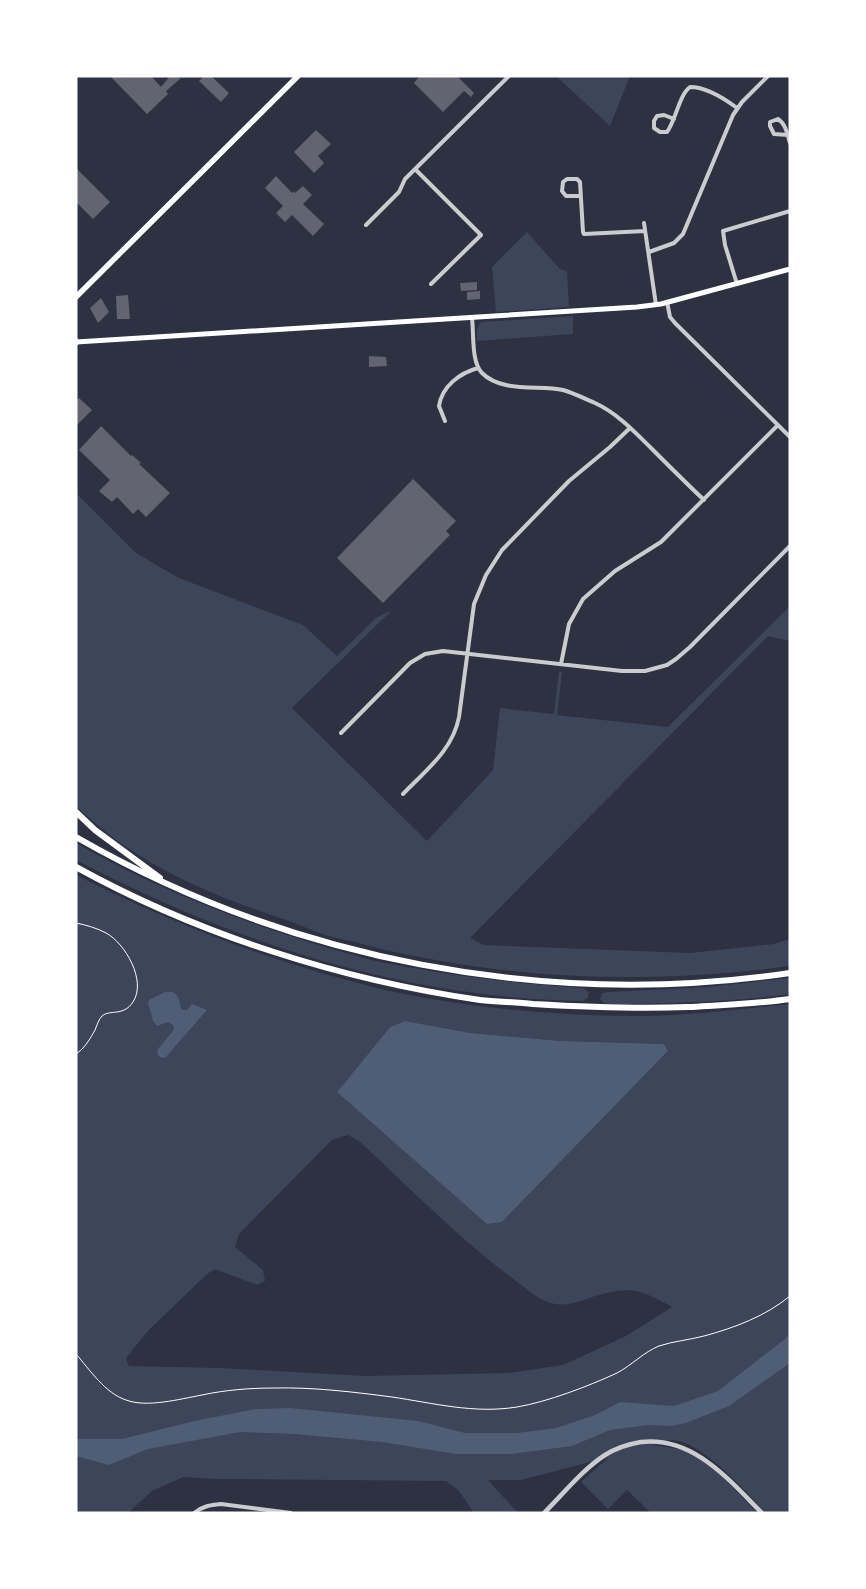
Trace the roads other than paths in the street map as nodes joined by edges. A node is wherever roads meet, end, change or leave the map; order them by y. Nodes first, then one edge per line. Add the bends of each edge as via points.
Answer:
1 (298, 76) edge
2 (509, 76) edge
3 (768, 76) edge
4 (737, 108) junction
5 (674, 120) junction
6 (788, 135) junction
7 (790, 143) edge
8 (415, 169) junction
9 (580, 196) junction
10 (790, 211) edge
11 (644, 223) dead end
12 (366, 225) dead end
13 (645, 231) junction
14 (648, 252) junction
15 (790, 269) edge
16 (431, 284) dead end
17 (737, 284) junction
18 (76, 297) edge
19 (667, 302) junction
20 (656, 305) junction
21 (472, 318) junction
22 (76, 341) edge
23 (478, 368) junction
24 (445, 422) dead end
25 (778, 425) junction
26 (630, 428) junction
27 (790, 437) edge
28 (704, 500) junction
29 (790, 546) edge
30 (467, 653) junction
31 (561, 664) junction
32 (341, 733) dead end
33 (403, 794) dead end
34 (76, 812) edge
35 (76, 837) edge
36 (76, 867) edge
37 (169, 885) junction
38 (790, 973) edge
39 (790, 999) edge
40 (194, 1513) edge
41 (291, 1513) edge
42 (544, 1513) edge
43 (762, 1513) edge

1 - 18 main road
2 - 8 street
3 - 4 street
4 - 5 street via 725,99 690,87
4 - 14 street via 683,234 674,243
5 - 5 street via 667,132 654,128 657,116
6 - 6 street via 780,120 770,122 774,134
6 - 7 street
8 - 12 street via 399,192
8 - 16 street via 481,235
9 - 9 street via 566,196 562,191 563,182 579,180
9 - 13 street via 584,234
10 - 17 street via 724,231
11 - 13 street
13 - 14 street
14 - 20 street
15 - 17 main road
17 - 19 main road
19 - 20 main road
19 - 25 street via 675,324
20 - 21 main road
21 - 22 main road
21 - 23 street
23 - 24 street via 463,374 447,388 439,406
23 - 26 street via 499,383 564,390 597,404
25 - 27 street
25 - 28 street
26 - 28 street
26 - 30 street via 569,481 493,562 474,604
28 - 31 street via 661,542 615,571 583,599 569,624
29 - 31 street via 690,648 667,665 645,671 622,672
30 - 31 street
30 - 32 street via 443,651 425,654 410,663
30 - 33 street via 454,736 444,752
34 - 37 highway
35 - 37 highway
36 - 39 highway via 183,919 261,947 390,983 481,1000 643,1009
37 - 38 highway via 306,936 360,952 444,969 527,980 595,984 680,984
40 - 41 street via 202,1507 221,1504
42 - 43 street via 596,1461 633,1443 647,1442 670,1444 695,1453 723,1474

